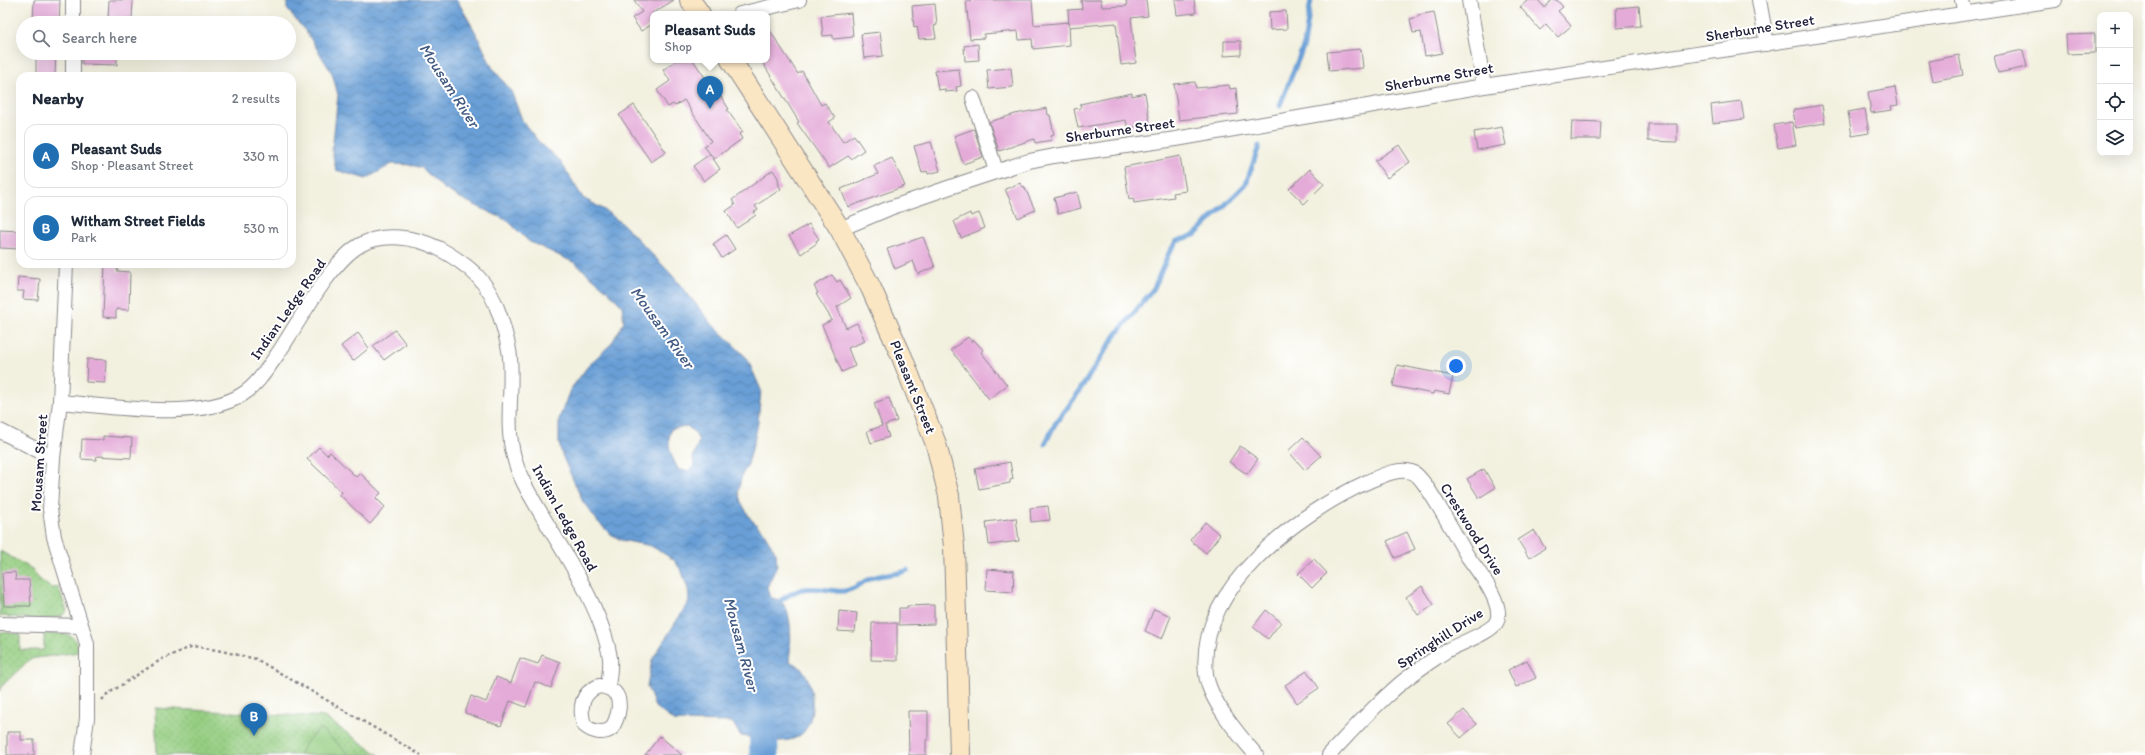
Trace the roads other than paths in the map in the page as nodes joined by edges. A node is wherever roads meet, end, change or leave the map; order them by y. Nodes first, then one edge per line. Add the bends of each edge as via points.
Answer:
1 (73, 0) edge
2 (690, 0) edge
3 (799, 0) edge
4 (1469, 0) edge
5 (1760, 0) edge
6 (2055, 0) edge
7 (1964, 7) edge
8 (698, 11) edge
9 (753, 11) edge
10 (73, 16) edge
11 (1768, 44) junction
12 (73, 60) edge
13 (733, 63) edge
14 (73, 72) edge
15 (1484, 86) junction
16 (973, 98) dead end
17 (996, 171) junction
18 (840, 229) junction
19 (66, 268) edge
20 (60, 402) junction
21 (0, 431) edge
22 (53, 458) junction
23 (1498, 615) joint
24 (0, 624) edge
25 (81, 626) junction
26 (608, 687) dead end
27 (82, 755) edge
28 (960, 755) edge
29 (1256, 755) edge
30 (1329, 755) edge

1 - 10 street
2 - 8 main road
3 - 9 street
4 - 15 street
5 - 11 street
6 - 7 street, Sherburne Street
7 - 11 street, Sherburne Street
11 - 15 street, Sherburne Street
12 - 14 street
13 - 18 main road, Pleasant Street
15 - 17 street, Sherburne Street via 1176,139 1054,156
16 - 17 street
17 - 18 street, Sherburne Street via 890,208
18 - 28 main road, Pleasant Street via 871,288 902,357 927,420 949,496 954,547
19 - 20 street, Mousam Street
20 - 22 street, Mousam Street
20 - 26 street, Indian Ledge Road via 173,411 200,409 242,395 256,383 322,285 346,256 361,244 395,237 427,243 468,265 493,296 501,317 510,357 510,436 514,459 528,493 580,580 604,633 610,660
21 - 22 street
22 - 25 street, Mousam Street via 50,509 54,538
23 - 29 street, Crestwood Drive via 1495,600 1488,586 1453,534 1421,478 1413,472 1406,471 1373,480 1345,492 1283,533 1256,560 1230,590 1217,610 1208,634 1206,676 1220,706
23 - 30 street, Springhill Drive via 1492,628 1450,649 1392,690
24 - 25 street
25 - 27 street, Mousam Street via 87,644 88,671 87,718

